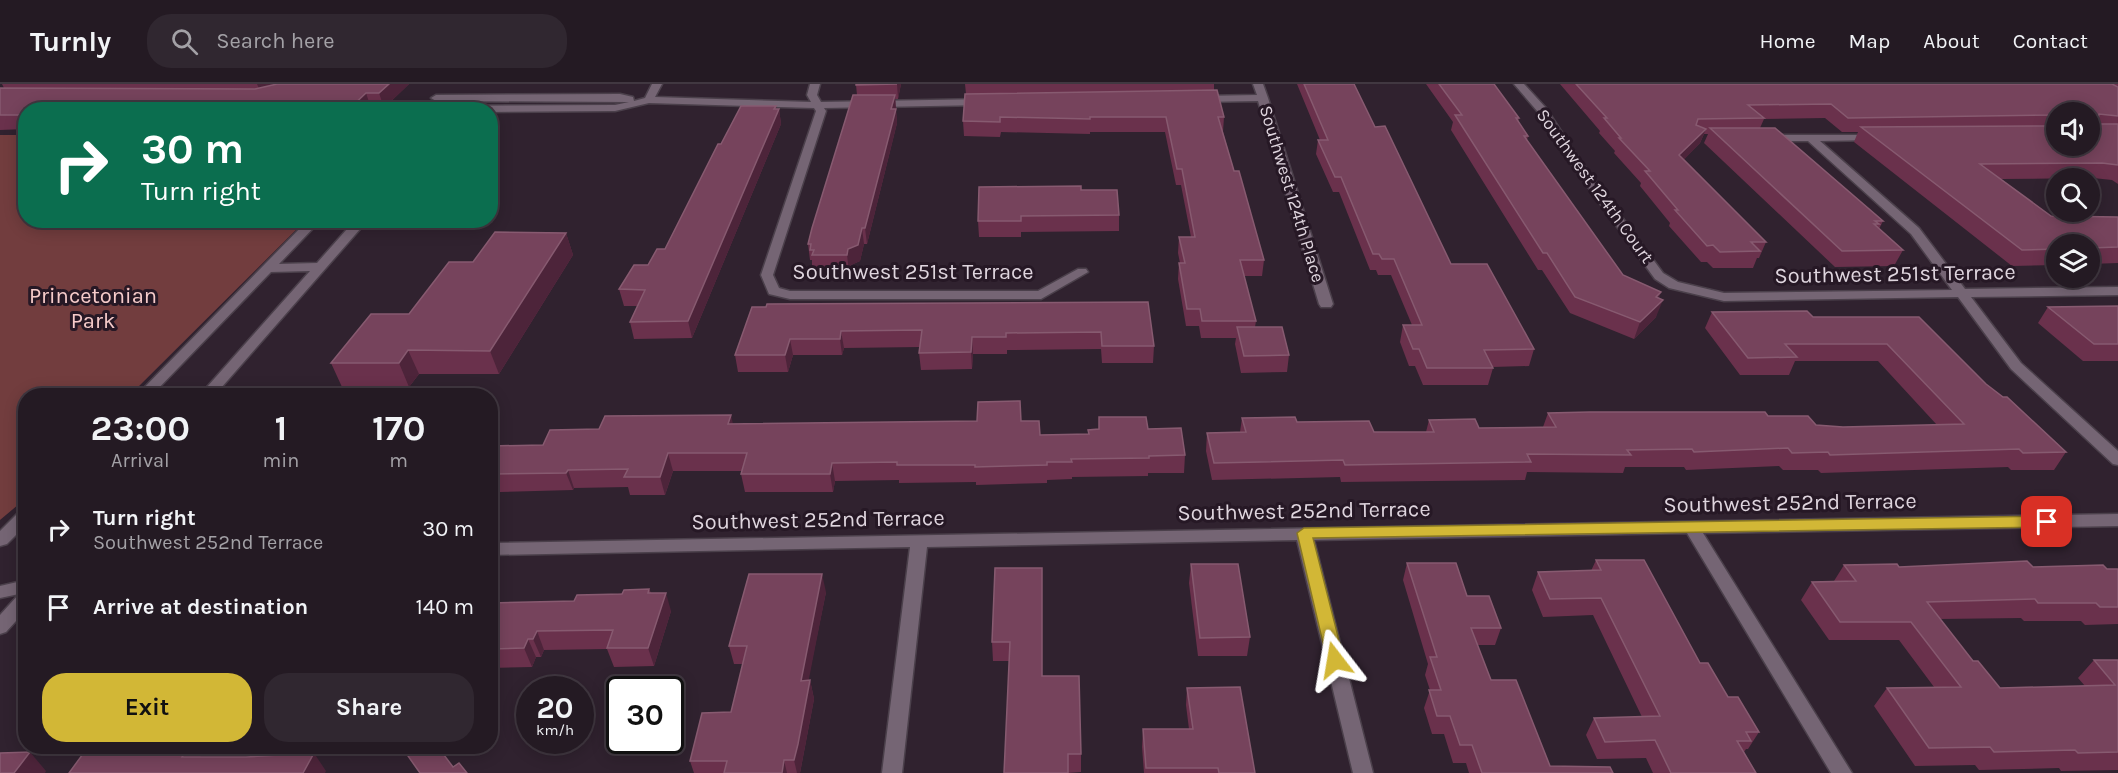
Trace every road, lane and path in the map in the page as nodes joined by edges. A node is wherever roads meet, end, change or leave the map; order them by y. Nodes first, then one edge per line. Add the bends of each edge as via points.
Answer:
1 (449, 84) edge
2 (484, 84) edge
3 (657, 84) edge
4 (815, 84) edge
5 (1258, 84) edge
6 (1519, 84) edge
7 (436, 98) junction
8 (471, 98) junction
9 (1263, 98) junction
10 (1194, 99) edge
11 (644, 101) junction
12 (432, 102) edge
13 (467, 102) edge
14 (997, 102) edge
15 (820, 105) junction
16 (498, 109) edge
17 (1893, 137) edge
18 (1754, 138) edge
19 (1811, 138) junction
20 (307, 228) edge
21 (355, 228) edge
22 (321, 267) junction
23 (269, 268) junction
24 (1082, 272) dead end
25 (1674, 285) joint
26 (2118, 291) edge
27 (1963, 293) junction
28 (1326, 304) dead end
29 (151, 388) edge
30 (213, 388) edge
31 (2118, 460) edge
32 (2118, 520) edge
33 (18, 523) edge
34 (1691, 527) junction
35 (18, 533) edge
36 (1304, 533) junction
37 (1, 540) edge
38 (919, 540) junction
39 (498, 549) edge
40 (18, 588) edge
41 (0, 592) edge
42 (18, 607) edge
43 (0, 627) edge
44 (892, 773) edge
45 (1363, 773) edge
46 (1842, 773) edge

1 - 7 street
2 - 8 street
3 - 11 street
4 - 15 street via 812,95
5 - 9 street, Southwest 124th Place
6 - 25 street, Southwest 124th Court via 1542,110 1576,164 1659,276
7 - 8 street
7 - 12 street
8 - 11 street via 620,97
8 - 13 street
9 - 10 street
9 - 28 street, Southwest 124th Place
11 - 15 street
11 - 16 street via 615,108
14 - 15 street
15 - 24 street, Southwest 251st Terrace via 767,275 774,291 790,296 1041,295
17 - 19 street
18 - 19 street
19 - 27 street via 1915,231
20 - 23 street
21 - 22 street
22 - 23 street
22 - 30 street
23 - 29 street
25 - 27 street, Southwest 251st Terrace via 1724,297
26 - 27 street, Southwest 251st Terrace
27 - 31 street via 2016,366
32 - 34 street, Southwest 252nd Terrace
33 - 37 street
34 - 36 street, Southwest 252nd Terrace
34 - 46 street
35 - 37 street
36 - 38 street, Southwest 252nd Terrace
36 - 45 street
38 - 39 street, Southwest 252nd Terrace
38 - 44 street
40 - 41 street
42 - 43 street

